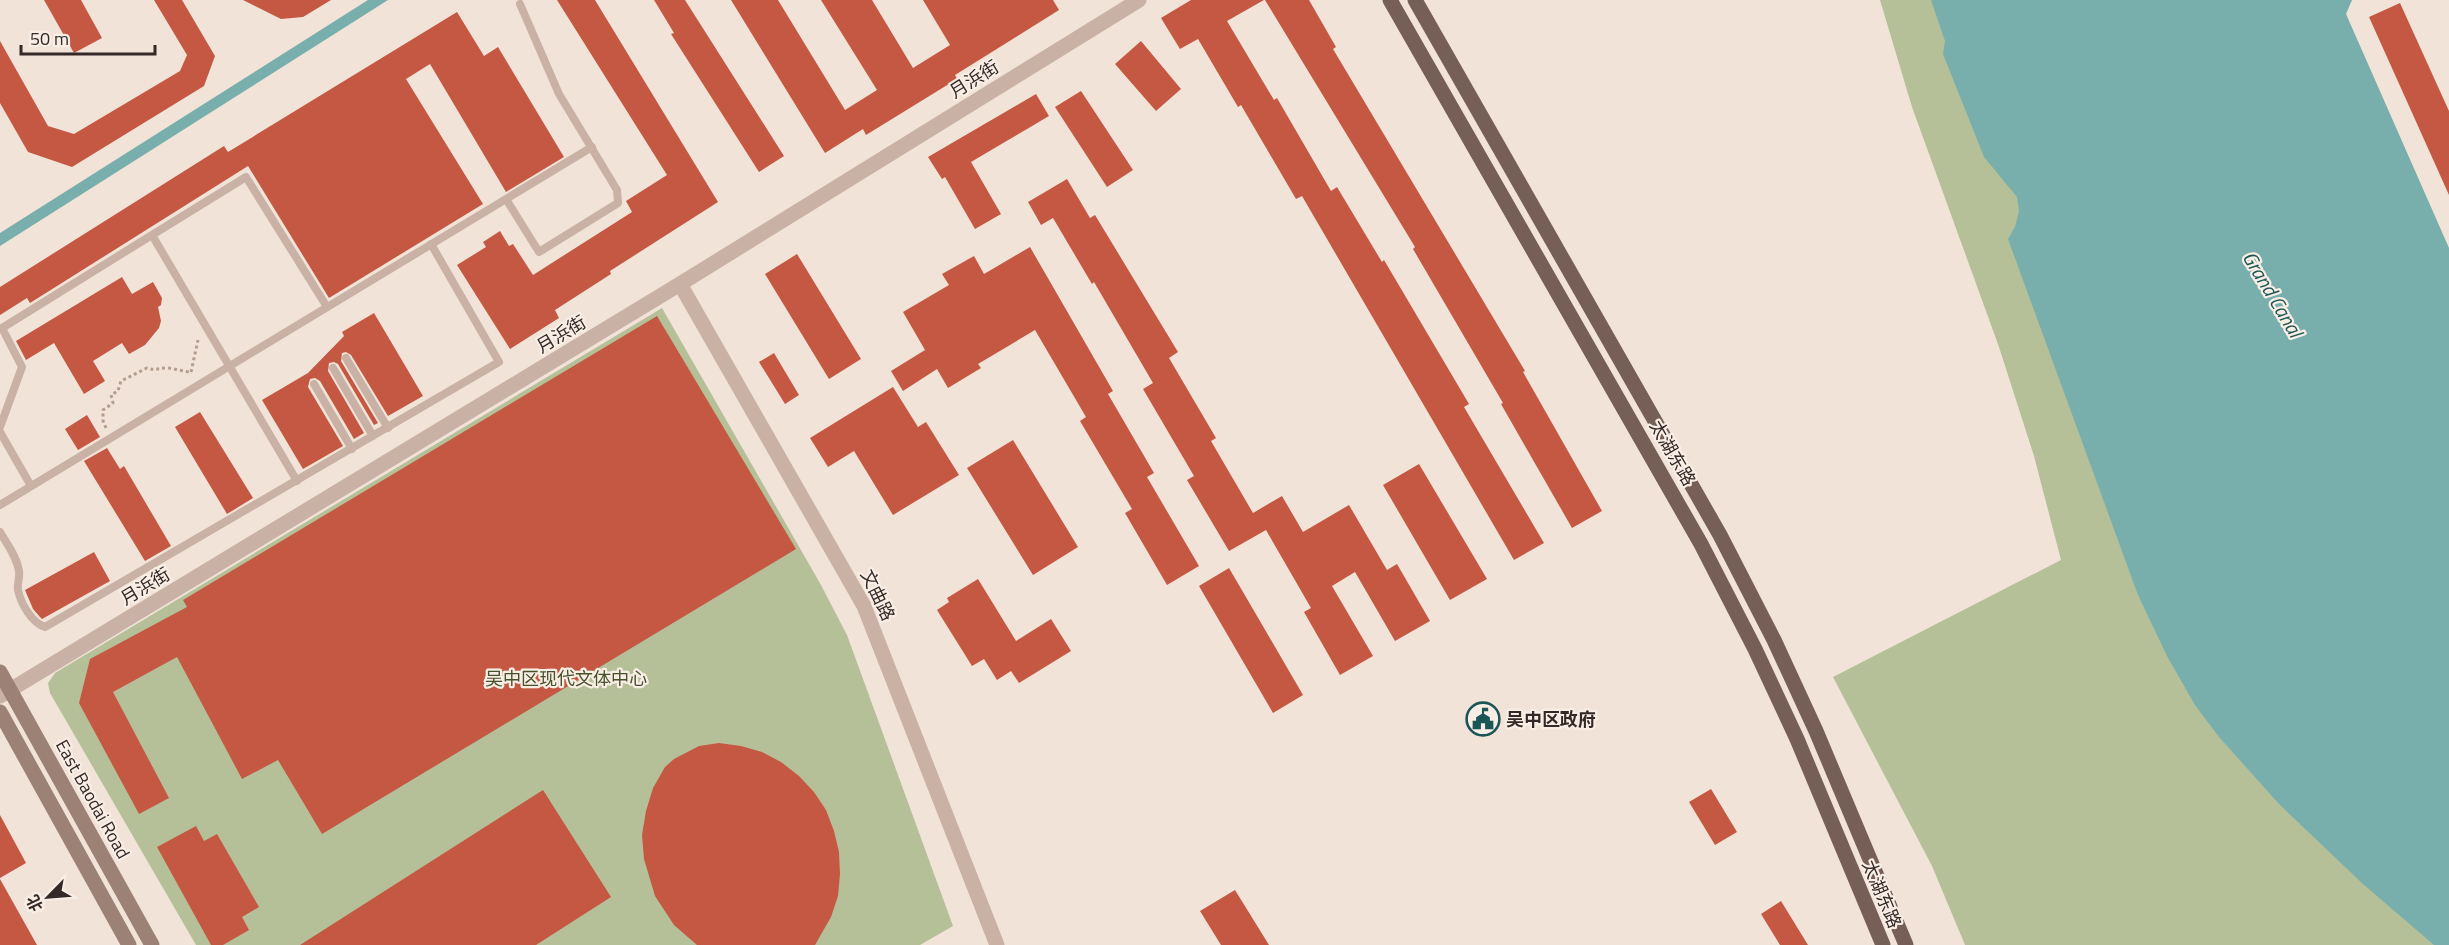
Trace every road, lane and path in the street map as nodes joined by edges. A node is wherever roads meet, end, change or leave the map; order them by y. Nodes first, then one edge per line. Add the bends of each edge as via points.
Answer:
1 (1138, 0) edge
2 (1390, 0) edge
3 (1415, 0) edge
4 (520, 4) dead end
5 (592, 147) junction
6 (506, 199) junction
7 (152, 236) junction
8 (431, 244) junction
9 (680, 284) junction
10 (327, 308) junction
11 (198, 338) dead end
12 (346, 358) dead end
13 (230, 366) junction
14 (333, 369) dead end
15 (192, 372) junction
16 (189, 377) dead end
17 (314, 384) dead end
18 (0, 427) edge
19 (388, 428) junction
20 (0, 432) edge
21 (374, 436) junction
22 (111, 438) junction
23 (352, 449) junction
24 (297, 481) junction
25 (30, 486) junction
26 (0, 505) edge
27 (0, 532) edge
28 (0, 672) edge
29 (5, 693) edge
30 (0, 712) edge
31 (129, 945) edge
32 (152, 945) edge
33 (997, 945) edge
34 (1882, 945) edge
35 (1906, 945) edge

1 - 9 street, 月浜街
2 - 34 main road, 太湖东路 via 1701,544 1797,739
3 - 35 main road, 太湖东路 via 1726,545 1812,721
4 - 5 lane via 560,94
5 - 6 lane
5 - 6 lane via 617,190 618,203 539,252
6 - 8 lane
7 - 10 lane via 246,177
7 - 13 lane
7 - 18 lane via 2,328 22,367
8 - 10 lane
8 - 19 lane via 499,362
9 - 29 street, 月浜街
9 - 33 street, 文曲路 via 864,606
10 - 13 lane
11 - 15 path
12 - 19 lane
13 - 22 lane
13 - 24 lane
14 - 21 lane
15 - 16 path
15 - 22 path via 147,368 121,381 118,391 111,395 113,403 103,410 103,421
17 - 23 lane
19 - 21 lane
20 - 25 lane
21 - 23 lane
22 - 25 lane
23 - 24 lane
24 - 27 lane via 45,627 32,618 21,597 19,572
25 - 26 lane
28 - 29 main road, East Baodai Road
29 - 32 main road, East Baodai Road
30 - 31 main road

